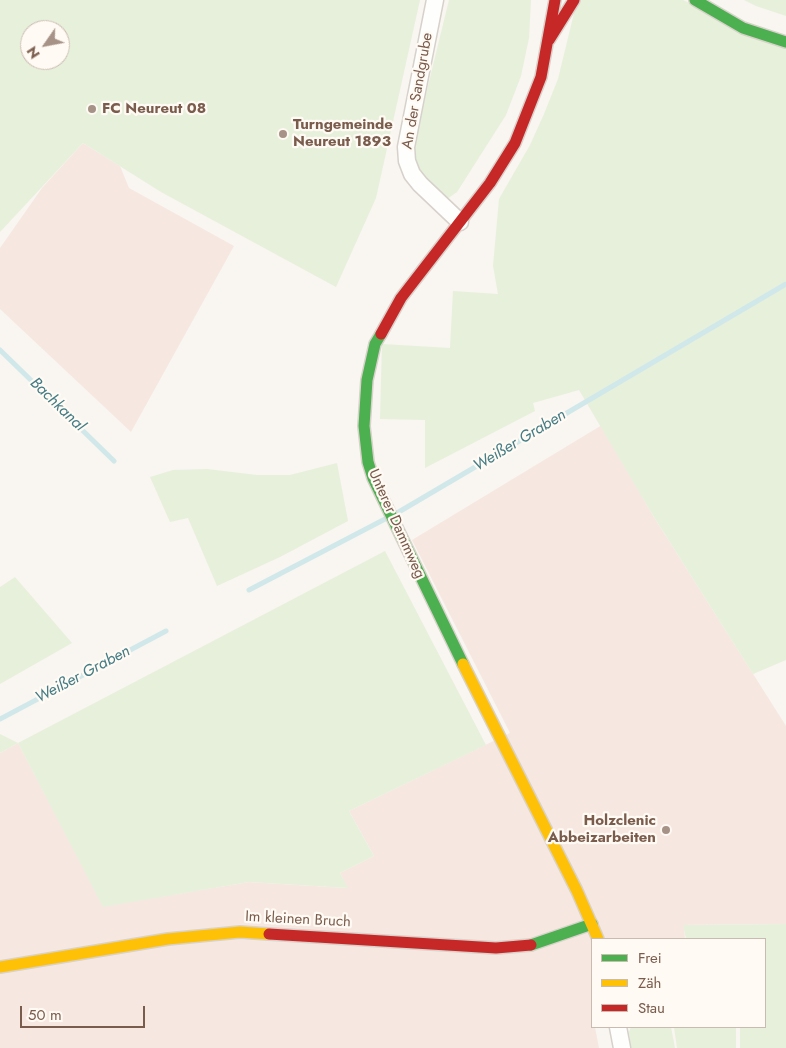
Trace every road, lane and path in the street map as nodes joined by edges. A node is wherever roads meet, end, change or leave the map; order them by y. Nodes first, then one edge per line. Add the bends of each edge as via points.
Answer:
1 (436, 0) edge
2 (555, 0) edge
3 (574, 0) edge
4 (695, 0) edge
5 (549, 40) junction
6 (786, 42) edge
7 (460, 222) junction
8 (592, 924) junction
9 (598, 938) edge
10 (0, 967) edge
11 (618, 1028) edge
12 (622, 1048) edge

1 - 7 street, An der Sandgrube via 406,147 407,161 420,184
2 - 5 main road, Unterer Dammweg
3 - 5 main road
4 - 6 main road via 743,28
5 - 7 main road, Unterer Dammweg via 541,77 515,143
7 - 8 main road, Unterer Dammweg via 401,298 382,330 370,362 364,403 366,446 373,478 395,527
8 - 9 main road, Unterer Dammweg
8 - 10 main road, Im kleinen Bruch via 538,944 496,948 240,932 168,939
11 - 12 street

